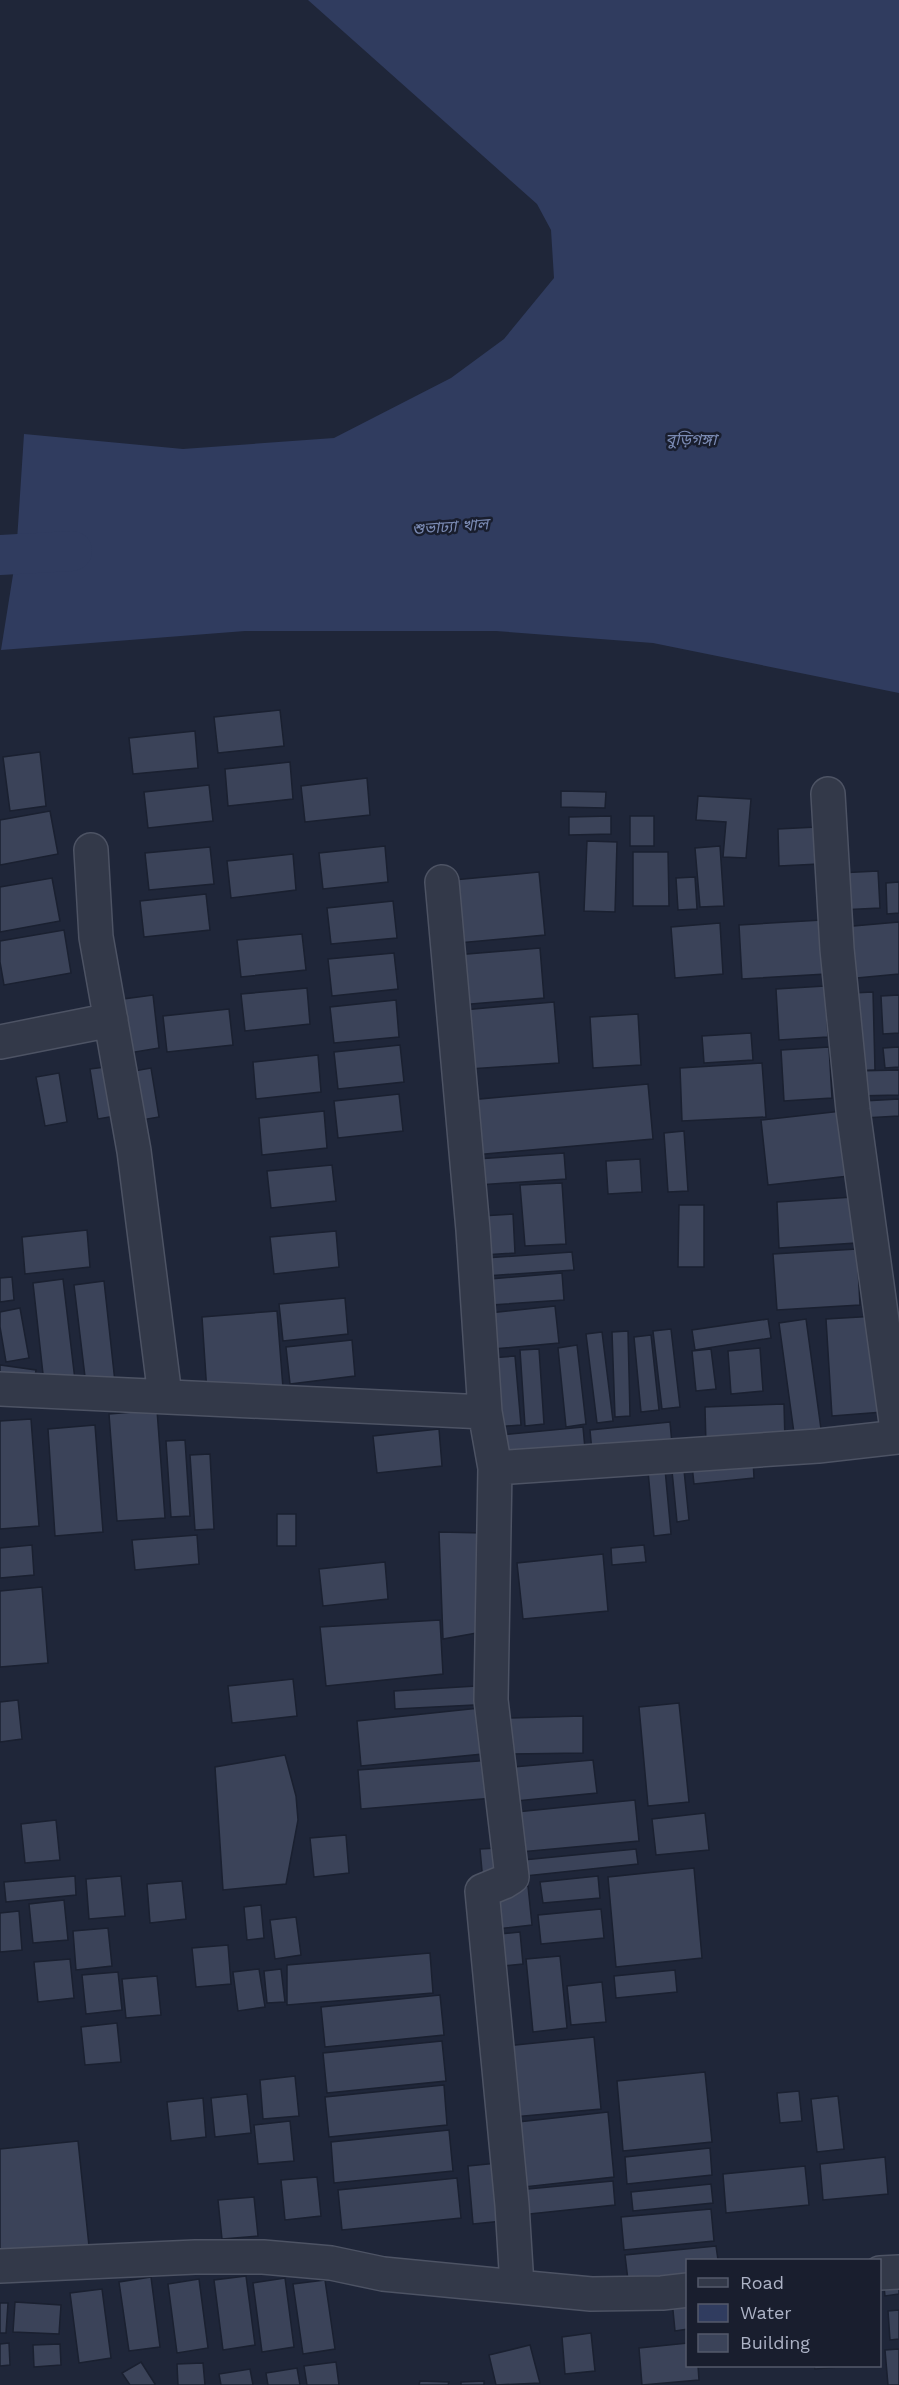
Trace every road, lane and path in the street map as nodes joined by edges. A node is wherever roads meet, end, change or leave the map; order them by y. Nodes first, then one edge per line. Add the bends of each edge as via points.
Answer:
1 (828, 794) dead end
2 (91, 850) dead end
3 (442, 882) dead end
4 (111, 1020) junction
5 (0, 1042) edge
6 (0, 1389) edge
7 (165, 1396) junction
8 (485, 1412) junction
9 (899, 1437) edge
10 (495, 1468) junction
11 (0, 2266) edge
12 (899, 2272) edge
13 (881, 2273) edge
14 (517, 2286) junction
15 (686, 2290) edge

1 - 9 street via 837,949 853,1110
2 - 4 street via 96,937
3 - 8 street
4 - 5 street
4 - 7 street via 134,1150
6 - 7 street
7 - 8 street
8 - 10 street
9 - 10 street
10 - 14 street via 492,1700 512,1877 482,1891
11 - 14 street via 263,2257 331,2263 383,2274
12 - 13 street
14 - 15 street via 591,2294

